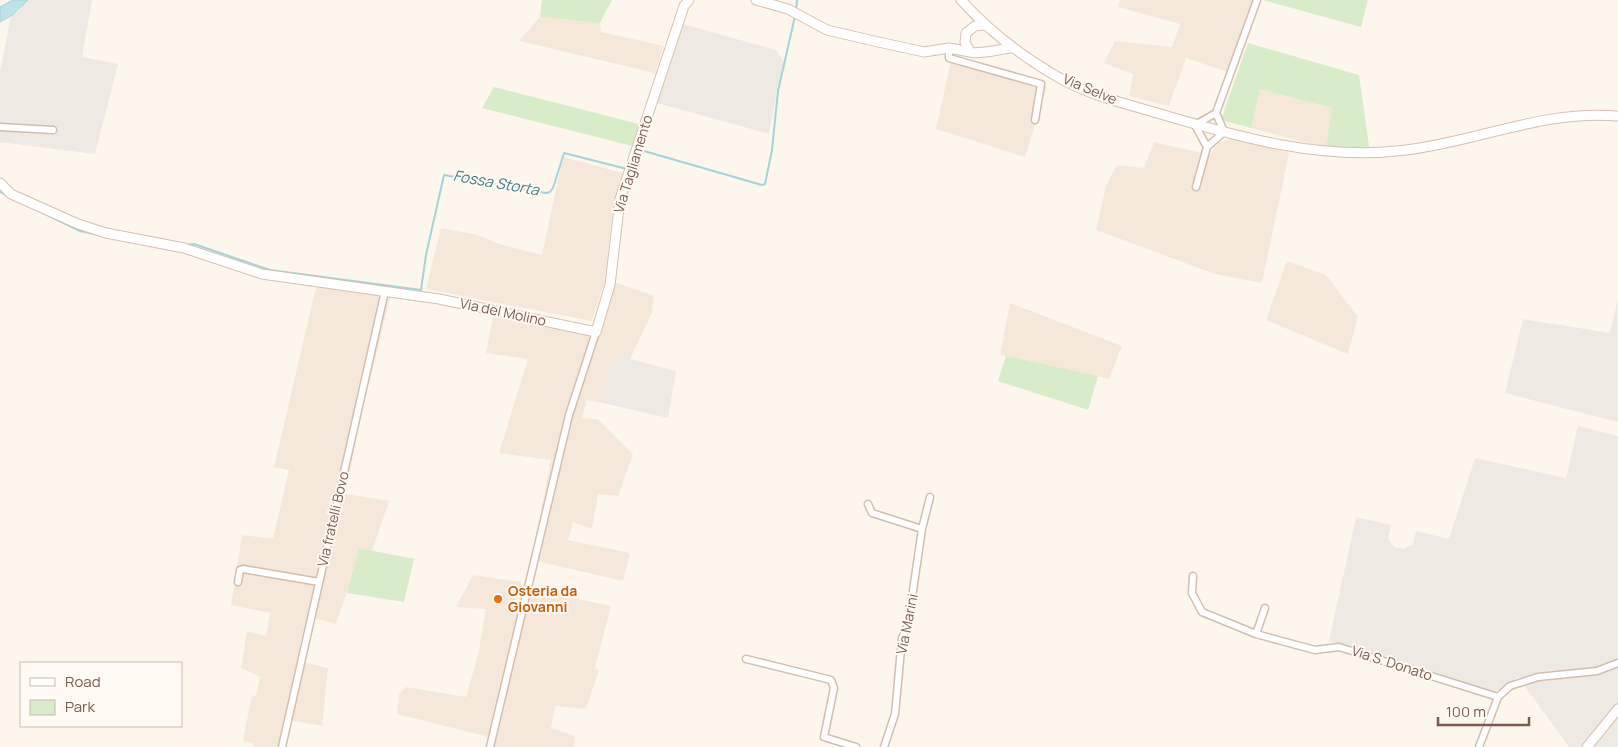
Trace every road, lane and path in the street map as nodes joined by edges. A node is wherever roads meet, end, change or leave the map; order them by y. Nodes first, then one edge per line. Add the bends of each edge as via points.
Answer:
1 (756, 0) edge
2 (961, 0) edge
3 (1257, 0) edge
4 (686, 1) edge
5 (970, 10) junction
6 (984, 24) junction
7 (993, 32) junction
8 (966, 33) junction
9 (949, 48) junction
10 (1011, 48) junction
11 (989, 50) junction
12 (970, 52) junction
13 (1216, 113) junction
14 (1618, 116) edge
15 (1035, 120) dead end
16 (1195, 125) junction
17 (0, 127) edge
18 (53, 130) dead end
19 (1224, 132) junction
20 (1207, 147) junction
21 (0, 183) edge
22 (1196, 187) dead end
23 (385, 291) junction
24 (596, 332) junction
25 (930, 497) dead end
26 (868, 504) dead end
27 (922, 529) junction
28 (1193, 576) dead end
29 (238, 582) dead end
30 (319, 582) junction
31 (1265, 608) dead end
32 (1256, 634) junction
33 (746, 659) dead end
34 (1618, 663) edge
35 (1498, 697) junction
36 (1618, 709) edge
37 (282, 747) edge
38 (490, 747) edge
39 (856, 747) edge
40 (884, 747) edge
41 (1479, 747) edge
42 (1587, 747) edge

1 - 9 street via 788,9 827,30 924,52
2 - 5 street
3 - 13 street
4 - 24 street, Via Tagliamento via 618,209 610,285
5 - 6 street
5 - 8 street
6 - 7 street
6 - 8 street
7 - 10 street, Via Selve
7 - 11 street
8 - 9 street
8 - 12 street
9 - 12 street
9 - 15 street, Via Selve via 949,58 1041,84
10 - 11 street
10 - 16 street, Via Selve via 1066,82
11 - 12 street via 978,54
13 - 16 street
13 - 19 street
14 - 19 street, Via Selve via 1554,118 1439,145 1370,154 1307,150
16 - 19 street, Via Selve
16 - 20 street
17 - 18 street
19 - 20 street
20 - 22 street
21 - 23 street, Via del Molino via 11,194 33,205 106,233 184,248 262,274
23 - 24 street, Via del Molino
23 - 30 street, Via fratelli Bovo
24 - 38 street via 570,415
25 - 27 street, Via Marini
26 - 27 street via 872,513
27 - 40 street, Via Marini via 908,625 902,638 895,714
28 - 32 street, Via S. Donato via 1192,592 1202,612
29 - 30 street via 243,569
30 - 37 street, Via fratelli Bovo
31 - 32 street
32 - 35 street, Via S. Donato via 1315,650 1339,647
33 - 39 street via 831,680 834,688 824,737
34 - 35 street via 1597,671 1538,677 1510,686
35 - 41 street
36 - 42 street

